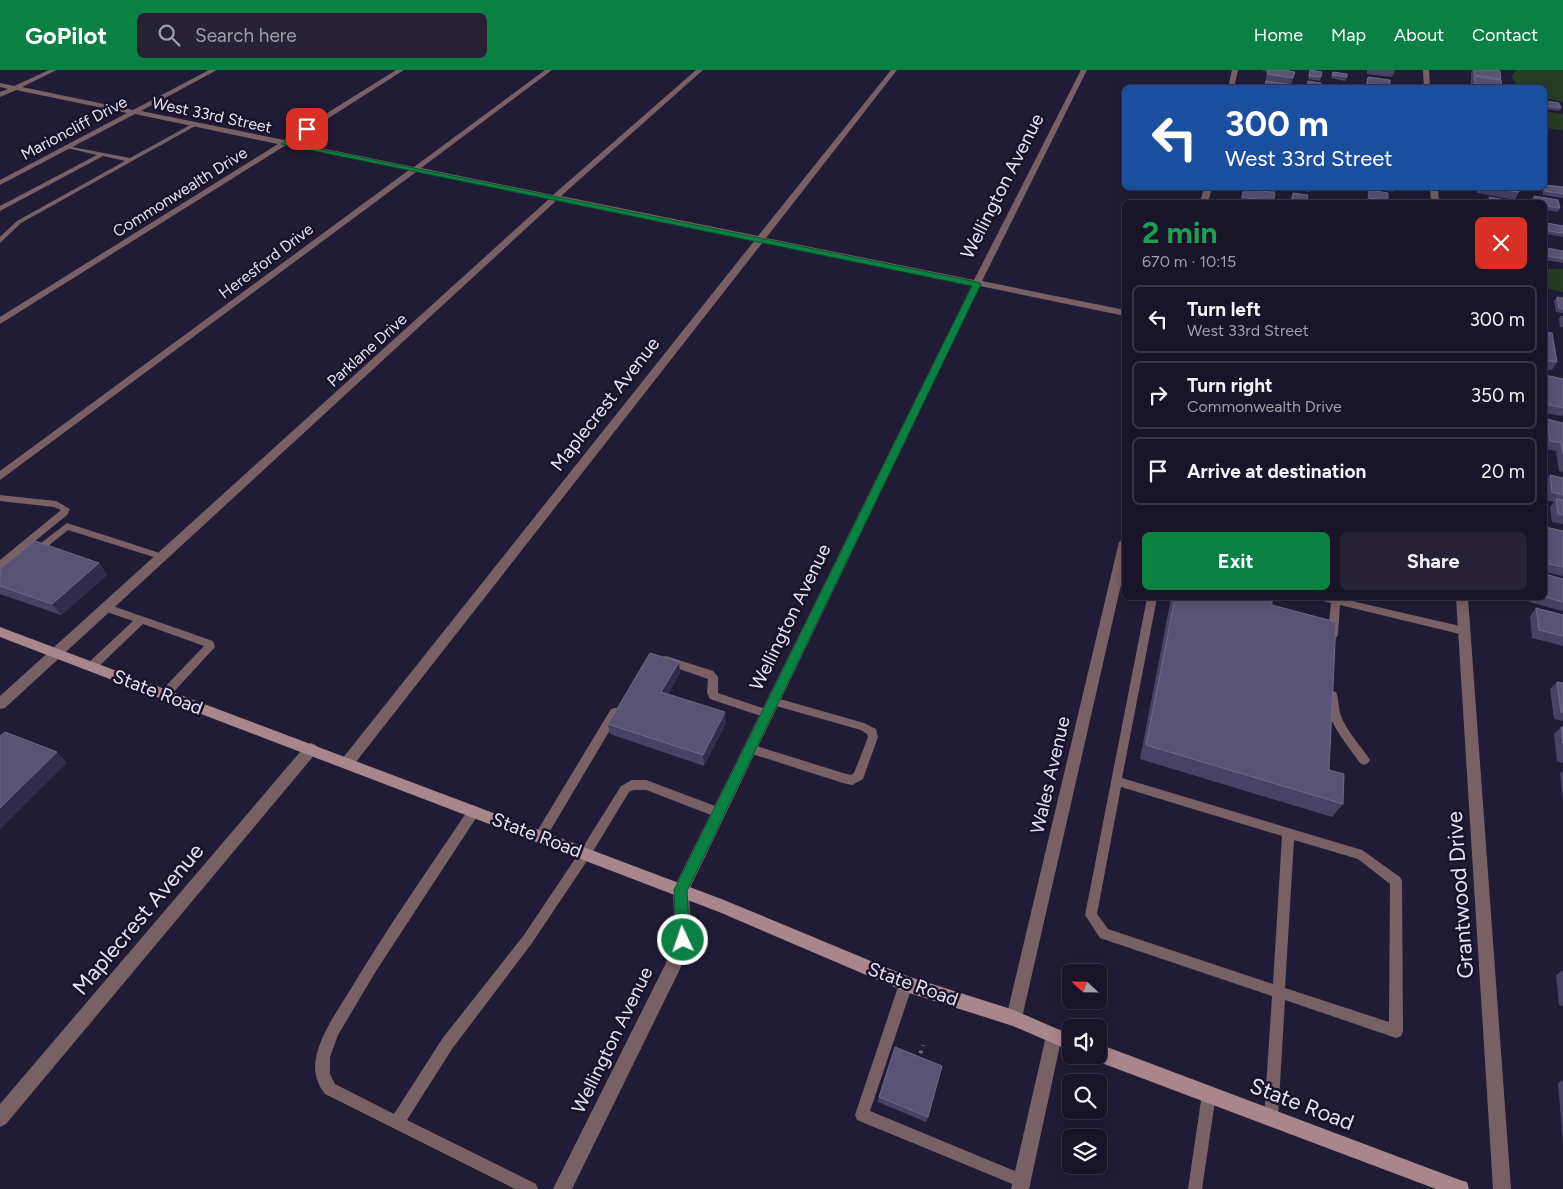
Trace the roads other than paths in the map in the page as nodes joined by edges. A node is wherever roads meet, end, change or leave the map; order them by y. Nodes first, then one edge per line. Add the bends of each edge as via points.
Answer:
1 (54, 70) edge
2 (214, 70) edge
3 (401, 70) edge
4 (549, 70) edge
5 (700, 70) edge
6 (894, 70) edge
7 (1084, 70) edge
8 (1235, 70) edge
9 (1426, 70) edge
10 (0, 85) edge
11 (1232, 85) edge
12 (1427, 85) edge
13 (14, 88) junction
14 (0, 94) edge
15 (134, 113) junction
16 (194, 125) junction
17 (284, 144) junction
18 (69, 147) junction
19 (102, 154) junction
20 (131, 160) junction
21 (414, 170) junction
22 (0, 183) edge
23 (556, 197) junction
24 (0, 209) edge
25 (761, 240) junction
26 (0, 241) edge
27 (977, 284) junction
28 (1122, 312) edge
29 (0, 321) edge
30 (0, 476) edge
31 (0, 498) edge
32 (1122, 555) edge
33 (30, 556) edge
34 (163, 557) junction
35 (0, 565) edge
36 (1152, 600) edge
37 (1331, 600) edge
38 (1335, 600) edge
39 (1462, 600) edge
40 (107, 608) junction
41 (140, 620) junction
42 (1464, 631) junction
43 (0, 632) edge
44 (1332, 645) edge
45 (57, 654) junction
46 (655, 656) edge
47 (91, 667) junction
48 (1332, 680) edge
49 (165, 694) junction
50 (622, 700) edge
51 (773, 701) junction
52 (0, 704) edge
53 (767, 714) junction
54 (311, 749) junction
55 (750, 749) junction
56 (1364, 760) dead end
57 (346, 763) junction
58 (1116, 781) junction
59 (474, 811) junction
60 (718, 813) junction
61 (1288, 832) junction
62 (540, 837) junction
63 (585, 854) junction
64 (680, 890) junction
65 (906, 984) junction
66 (1279, 991) junction
67 (1014, 1018) junction
68 (1054, 1036) junction
69 (1062, 1039) edge
70 (1107, 1056) edge
71 (1209, 1094) junction
72 (0, 1118) edge
73 (1271, 1118) junction
74 (397, 1123) junction
75 (1021, 1185) edge
76 (531, 1189) edge
77 (562, 1189) edge
78 (1194, 1189) edge
79 (1460, 1189) edge
80 (1502, 1189) edge

1 - 13 street
2 - 15 street, Marioncliff Drive
3 - 17 street, Commonwealth Drive
4 - 21 street, Heresford Drive
5 - 23 street, Parklane Drive
6 - 25 street, Maplecrest Avenue
7 - 27 street, Wellington Avenue
8 - 11 street
9 - 12 street
10 - 13 street, West 33rd Street
13 - 14 street
13 - 15 street, West 33rd Street
15 - 16 street, West 33rd Street
15 - 18 street, Marioncliff Drive
16 - 17 street, West 33rd Street
16 - 20 lane
17 - 21 street, West 33rd Street
17 - 29 street, Commonwealth Drive
18 - 19 lane
18 - 22 street, Marioncliff Drive
19 - 20 lane
19 - 24 lane
20 - 26 lane via 19,222
21 - 23 street, West 33rd Street
21 - 30 street, Heresford Drive
23 - 25 street, West 33rd Street
23 - 34 street, Parklane Drive
25 - 27 street, West 33rd Street
25 - 57 street, Maplecrest Avenue
27 - 28 street, West 33rd Street
27 - 51 street, Wellington Avenue
31 - 35 lane via 56,504 66,509
32 - 67 street, Wales Avenue
33 - 34 lane via 67,526
34 - 40 street, Parklane Drive
36 - 58 lane
37 - 44 lane
38 - 42 lane
39 - 42 street, Grantwood Drive
40 - 41 lane
40 - 45 street, Parklane Drive
41 - 47 lane
41 - 49 lane via 209,644 210,647
42 - 80 street, Grantwood Drive
43 - 45 main road, State Road
45 - 47 main road, State Road
45 - 52 street, Parklane Drive
46 - 53 lane via 709,674 714,677 714,696
47 - 49 main road, State Road
48 - 56 lane via 1332,706 1338,724
49 - 54 main road, State Road
50 - 62 lane
51 - 53 street, Wellington Avenue
51 - 55 lane via 872,732 859,776 852,780 843,778
53 - 55 street, Wellington Avenue
54 - 57 main road, State Road
54 - 72 street, Maplecrest Avenue
55 - 60 street, Wellington Avenue
57 - 59 main road, State Road
58 - 61 lane
58 - 66 lane via 1091,915 1104,934
59 - 62 main road, State Road
59 - 74 lane via 369,971 323,1056 323,1076 330,1089
60 - 63 lane via 646,785 632,785 625,789
60 - 64 street, Wellington Avenue
61 - 66 lane
61 - 66 lane via 1362,855 1396,881 1396,1031
62 - 63 main road, State Road
63 - 64 main road, State Road
63 - 74 lane via 528,939 447,1044
64 - 65 main road, State Road
64 - 77 street, Wellington Avenue via 683,940 672,969
65 - 67 main road, State Road
65 - 75 lane via 862,1115
66 - 73 lane
67 - 68 main road, State Road
68 - 69 main road, State Road
68 - 75 street
70 - 71 main road, State Road
71 - 73 main road, State Road
71 - 78 lane
73 - 79 main road, State Road
74 - 76 lane

